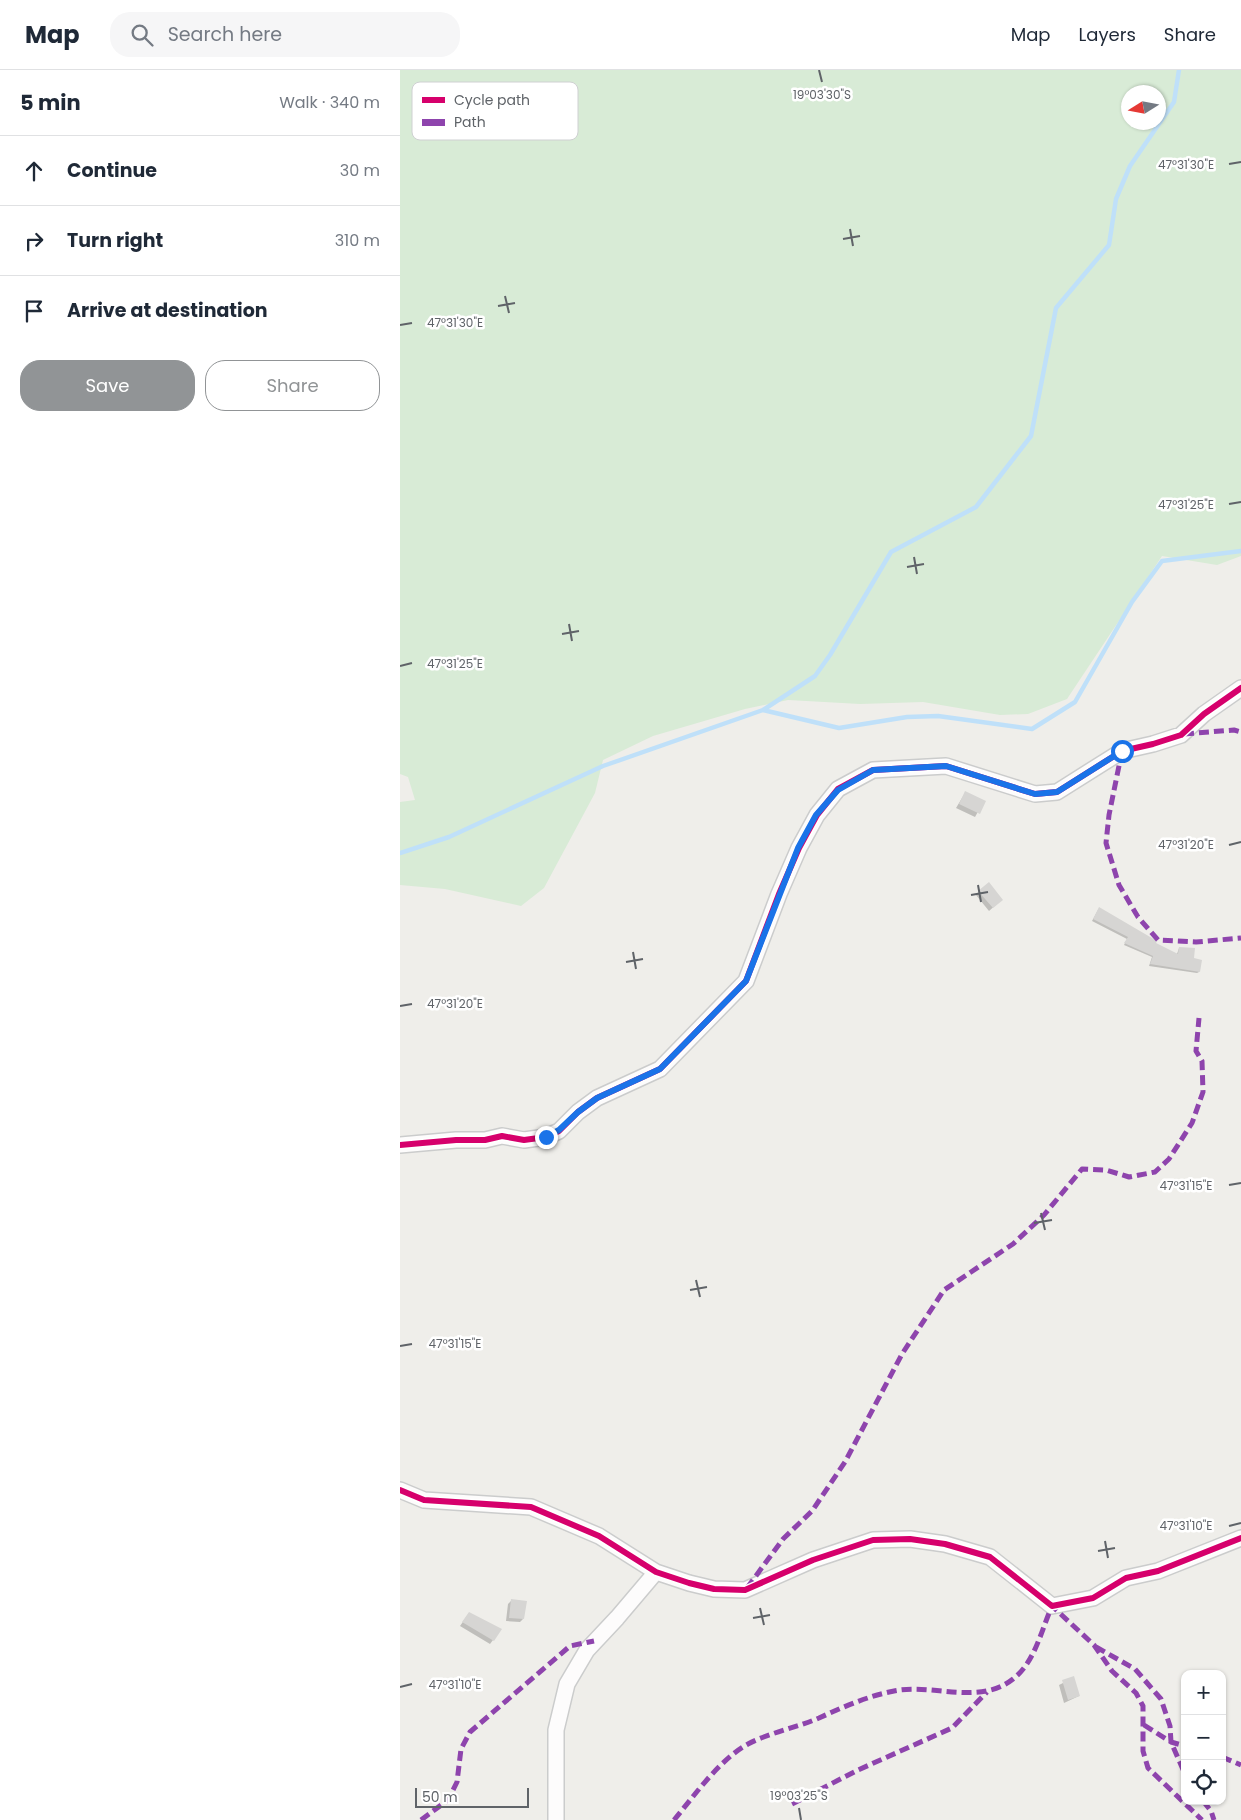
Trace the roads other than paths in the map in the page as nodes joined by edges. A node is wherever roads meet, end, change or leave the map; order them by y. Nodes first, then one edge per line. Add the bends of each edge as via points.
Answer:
1 (1241, 688) edge
2 (400, 1145) edge
3 (400, 1490) edge
4 (1241, 1538) edge
5 (656, 1572) junction
6 (556, 1820) edge

1 - 2 street via 1181,735 1122,751 1057,792 1035,794 946,766 873,770 838,790 816,815 798,848 746,981 660,1069 597,1098 546,1137 524,1140 502,1136
3 - 5 street via 424,1500 531,1508 600,1536
4 - 5 street via 1158,1572 1126,1578 1093,1598 1052,1606 990,1557 945,1544 910,1539 873,1540 813,1560 745,1590 714,1589
5 - 6 street via 586,1650 567,1684 556,1730

